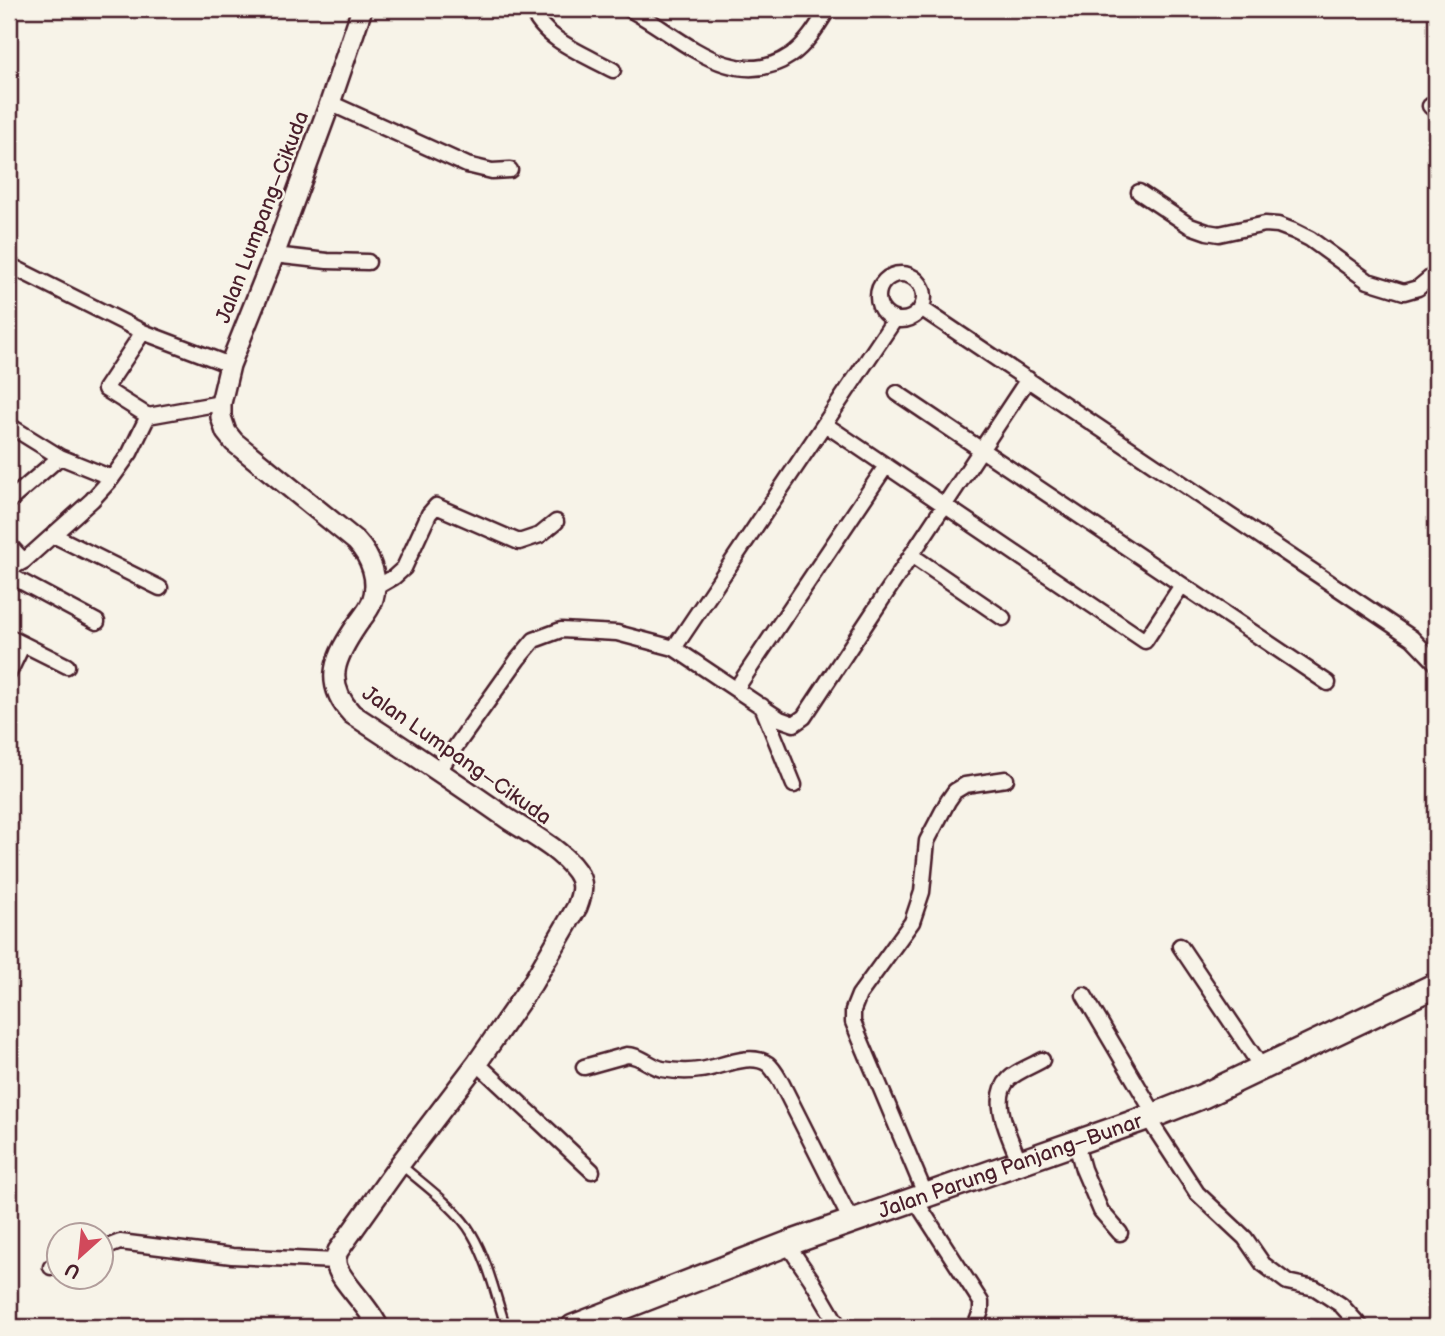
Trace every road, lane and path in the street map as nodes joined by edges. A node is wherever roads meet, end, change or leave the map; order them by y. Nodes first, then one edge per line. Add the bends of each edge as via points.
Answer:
1 (362, 9) edge
2 (532, 9) edge
3 (629, 9) edge
4 (828, 9) edge
5 (613, 70) dead end
6 (330, 103) junction
7 (510, 170) dead end
8 (1139, 192) dead end
9 (274, 255) junction
10 (368, 262) dead end
11 (9, 265) edge
12 (1436, 274) edge
13 (921, 308) junction
14 (895, 319) junction
15 (143, 332) junction
16 (230, 365) junction
17 (1028, 379) junction
18 (897, 393) dead end
19 (221, 403) junction
20 (148, 416) junction
21 (825, 425) junction
22 (9, 427) edge
23 (981, 450) junction
24 (60, 457) junction
25 (886, 466) junction
26 (112, 478) junction
27 (9, 501) edge
28 (944, 505) junction
29 (556, 522) dead end
30 (53, 535) junction
31 (9, 545) edge
32 (911, 555) junction
33 (24, 561) junction
34 (9, 569) edge
35 (9, 575) edge
36 (1182, 585) junction
37 (160, 588) dead end
38 (375, 589) junction
39 (1003, 618) dead end
40 (97, 622) dead end
41 (9, 637) edge
42 (23, 644) junction
43 (674, 648) junction
44 (1436, 663) edge
45 (67, 666) dead end
46 (9, 673) edge
47 (1328, 683) dead end
48 (736, 689) junction
49 (762, 706) junction
50 (439, 770) junction
51 (1006, 779) dead end
52 (794, 785) dead end
53 (1180, 946) dead end
54 (1436, 985) edge
55 (1084, 995) dead end
56 (1042, 1060) dead end
57 (477, 1063) junction
58 (583, 1067) dead end
59 (1262, 1068) junction
60 (1152, 1117) junction
61 (1076, 1144) junction
62 (1020, 1163) junction
63 (400, 1164) junction
64 (592, 1171) dead end
65 (920, 1198) junction
66 (851, 1222) junction
67 (1120, 1233) dead end
68 (116, 1244) edge
69 (786, 1244) junction
70 (335, 1261) junction
71 (379, 1327) edge
72 (506, 1327) edge
73 (573, 1327) edge
74 (839, 1327) edge
75 (975, 1327) edge
76 (1361, 1327) edge

1 - 6 street, Jalan Lumpang–Cikuda
2 - 5 street via 542,27 558,40
3 - 4 street via 709,59 752,68 776,64 793,54
6 - 7 street via 467,165
6 - 9 street, Jalan Lumpang–Cikuda
8 - 12 street via 1207,232 1219,234 1265,224 1294,231 1368,281 1404,292
9 - 10 street
9 - 16 street, Jalan Lumpang–Cikuda
11 - 15 street
13 - 14 street via 910,318
13 - 14 street via 924,294 918,281 905,274 890,276 878,296 882,310
13 - 17 street
14 - 21 street
15 - 16 street
15 - 20 street via 104,389
16 - 19 street, Jalan Lumpang–Cikuda
17 - 23 street
17 - 44 street via 1412,638
18 - 23 street
19 - 20 street
19 - 38 street, Jalan Lumpang–Cikuda via 226,432 234,442 366,552
20 - 26 street
21 - 25 street
21 - 43 street
22 - 24 street
23 - 28 street
23 - 36 street
24 - 26 street
24 - 27 street
25 - 28 street
25 - 48 street
26 - 30 street
28 - 32 street
28 - 36 street via 1145,640
29 - 38 street via 540,535 519,542 436,506 404,568
30 - 33 street
30 - 37 street
31 - 33 street
32 - 39 street
32 - 49 street via 804,716 794,724
33 - 34 street
35 - 40 street
36 - 47 street
38 - 50 street, Jalan Lumpang–Cikuda via 372,604 343,646 334,684 342,704 352,713
41 - 42 street
42 - 45 street
42 - 46 street
43 - 48 street
43 - 50 street via 617,633 561,630 534,640
48 - 49 street
49 - 52 street
50 - 57 street, Jalan Lumpang–Cikuda via 557,852 582,882 577,907 532,984
51 - 65 street via 965,785 955,791 927,841 922,892 912,922 853,1010 853,1022
53 - 59 street
54 - 59 main road, Jalan Parung Panjang–Bunar
55 - 60 street
56 - 62 street via 1010,1078 999,1102
57 - 63 street, Jalan Lumpang–Cikuda
57 - 64 street
58 - 66 street via 627,1055 672,1069 699,1070 741,1060 768,1064
59 - 60 main road, Jalan Parung Panjang–Bunar
60 - 61 main road, Jalan Parung Panjang–Bunar
60 - 76 street via 1197,1193 1245,1238 1263,1264 1287,1282 1315,1288 1341,1305
61 - 62 main road, Jalan Parung Panjang–Bunar
61 - 67 street via 1101,1211
62 - 65 main road, Jalan Parung Panjang–Bunar
63 - 70 street, Jalan Lumpang–Cikuda
63 - 72 lane via 471,1232
65 - 66 main road, Jalan Parung Panjang–Bunar
65 - 75 street via 981,1302
66 - 69 main road, Jalan Parung Panjang–Bunar
68 - 70 street
69 - 73 main road, Jalan Parung Panjang–Bunar
69 - 74 street
70 - 71 street

